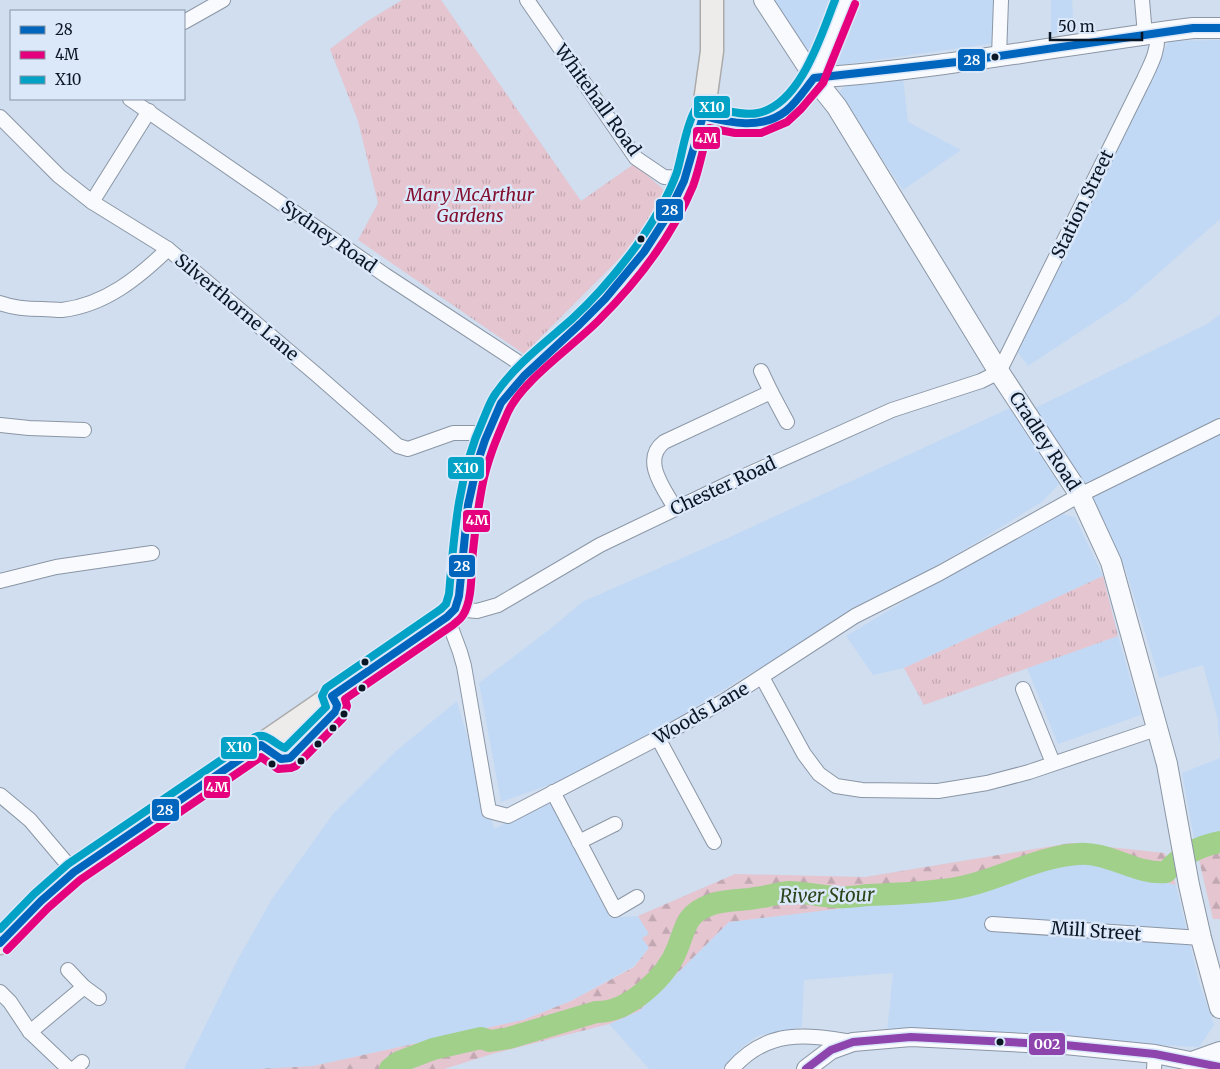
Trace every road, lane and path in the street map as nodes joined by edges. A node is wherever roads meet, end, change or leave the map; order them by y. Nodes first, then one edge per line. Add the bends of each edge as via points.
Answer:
1 (223, 0) edge
2 (527, 0) edge
3 (712, 0) edge
4 (763, 0) edge
5 (846, 0) edge
6 (1001, 0) edge
7 (1142, 0) edge
8 (185, 21) edge
9 (1220, 28) edge
10 (1151, 34) junction
11 (999, 56) junction
12 (814, 78) junction
13 (132, 100) edge
14 (149, 111) junction
15 (703, 116) junction
16 (0, 117) edge
17 (681, 188) junction
18 (92, 202) junction
19 (168, 249) junction
20 (0, 303) edge
21 (530, 370) junction
22 (761, 372) dead end
23 (998, 372) junction
24 (771, 392) junction
25 (787, 422) dead end
26 (0, 425) edge
27 (1220, 426) edge
28 (84, 430) dead end
29 (487, 432) junction
30 (1080, 495) junction
31 (675, 508) junction
32 (152, 553) dead end
33 (0, 581) edge
34 (451, 613) junction
35 (762, 677) junction
36 (1022, 688) dead end
37 (1156, 729) junction
38 (658, 738) junction
39 (1053, 763) junction
40 (553, 792) junction
41 (0, 795) edge
42 (615, 824) dead end
43 (579, 842) junction
44 (714, 842) dead end
45 (74, 872) junction
46 (637, 897) dead end
47 (992, 924) dead end
48 (1201, 938) junction
49 (0, 942) edge
50 (68, 970) dead end
51 (1216, 979) edge
52 (84, 987) junction
53 (0, 992) edge
54 (99, 998) dead end
55 (1220, 1008) edge
56 (30, 1032) junction
57 (852, 1042) junction
58 (1220, 1051) edge
59 (1191, 1061) junction
60 (1154, 1062) edge
61 (1220, 1067) edge
62 (69, 1069) edge
63 (732, 1069) edge
64 (806, 1069) edge

1 - 8 street
2 - 17 street, Whitehall Road via 636,158
3 - 15 main road via 712,50
4 - 12 street
5 - 12 street
6 - 11 street
7 - 10 street, Station Street
9 - 10 main road
10 - 11 main road
10 - 23 street, Station Street via 1158,43 1144,79
11 - 12 main road
12 - 15 street via 780,115 760,123 736,123
12 - 23 main road, Cradley Road via 837,108
13 - 14 street, Sydney Road
14 - 18 street
14 - 21 street, Sydney Road via 385,275
15 - 17 main road
16 - 18 street, Silverthorne Lane via 59,176
17 - 21 main road via 645,252 628,274 590,315
18 - 19 street, Silverthorne Lane
19 - 20 street via 124,286 84,305 61,310 29,309
19 - 29 street, Silverthorne Lane via 398,446 408,449 453,433
21 - 29 main road via 504,399
22 - 24 street
23 - 30 main road, Cradley Road
23 - 31 street, Chester Road via 981,381 892,410
24 - 25 street
24 - 31 street via 658,447 654,456 656,472
26 - 28 street
27 - 30 street, Woods Lane
29 - 34 main road via 466,516 459,596
30 - 35 street, Woods Lane via 855,616
30 - 37 main road, Cradley Road via 1111,562
31 - 34 street, Chester Road via 600,544 498,606
32 - 33 street via 56,567
34 - 40 street, Woods Lane via 464,666 489,811 508,816
34 - 45 main road
35 - 38 street, Woods Lane
35 - 39 street via 804,754 819,774 836,786 938,792 987,783
36 - 39 street
37 - 39 street
37 - 48 main road, Cradley Road via 1167,764
38 - 40 street, Woods Lane
38 - 44 street
40 - 43 street
41 - 45 street via 30,820
42 - 43 street
43 - 46 street via 615,910
45 - 49 main road
47 - 48 street, Mill Street
48 - 51 main road, Cradley Road
50 - 52 street
51 - 55 main road, Cradley Road
52 - 54 street
52 - 56 street
53 - 56 street
56 - 62 street
57 - 60 street via 912,1037 1066,1045
57 - 63 street via 816,1036 784,1037 757,1047
57 - 64 street via 831,1050
58 - 59 street
59 - 60 street
59 - 61 street

